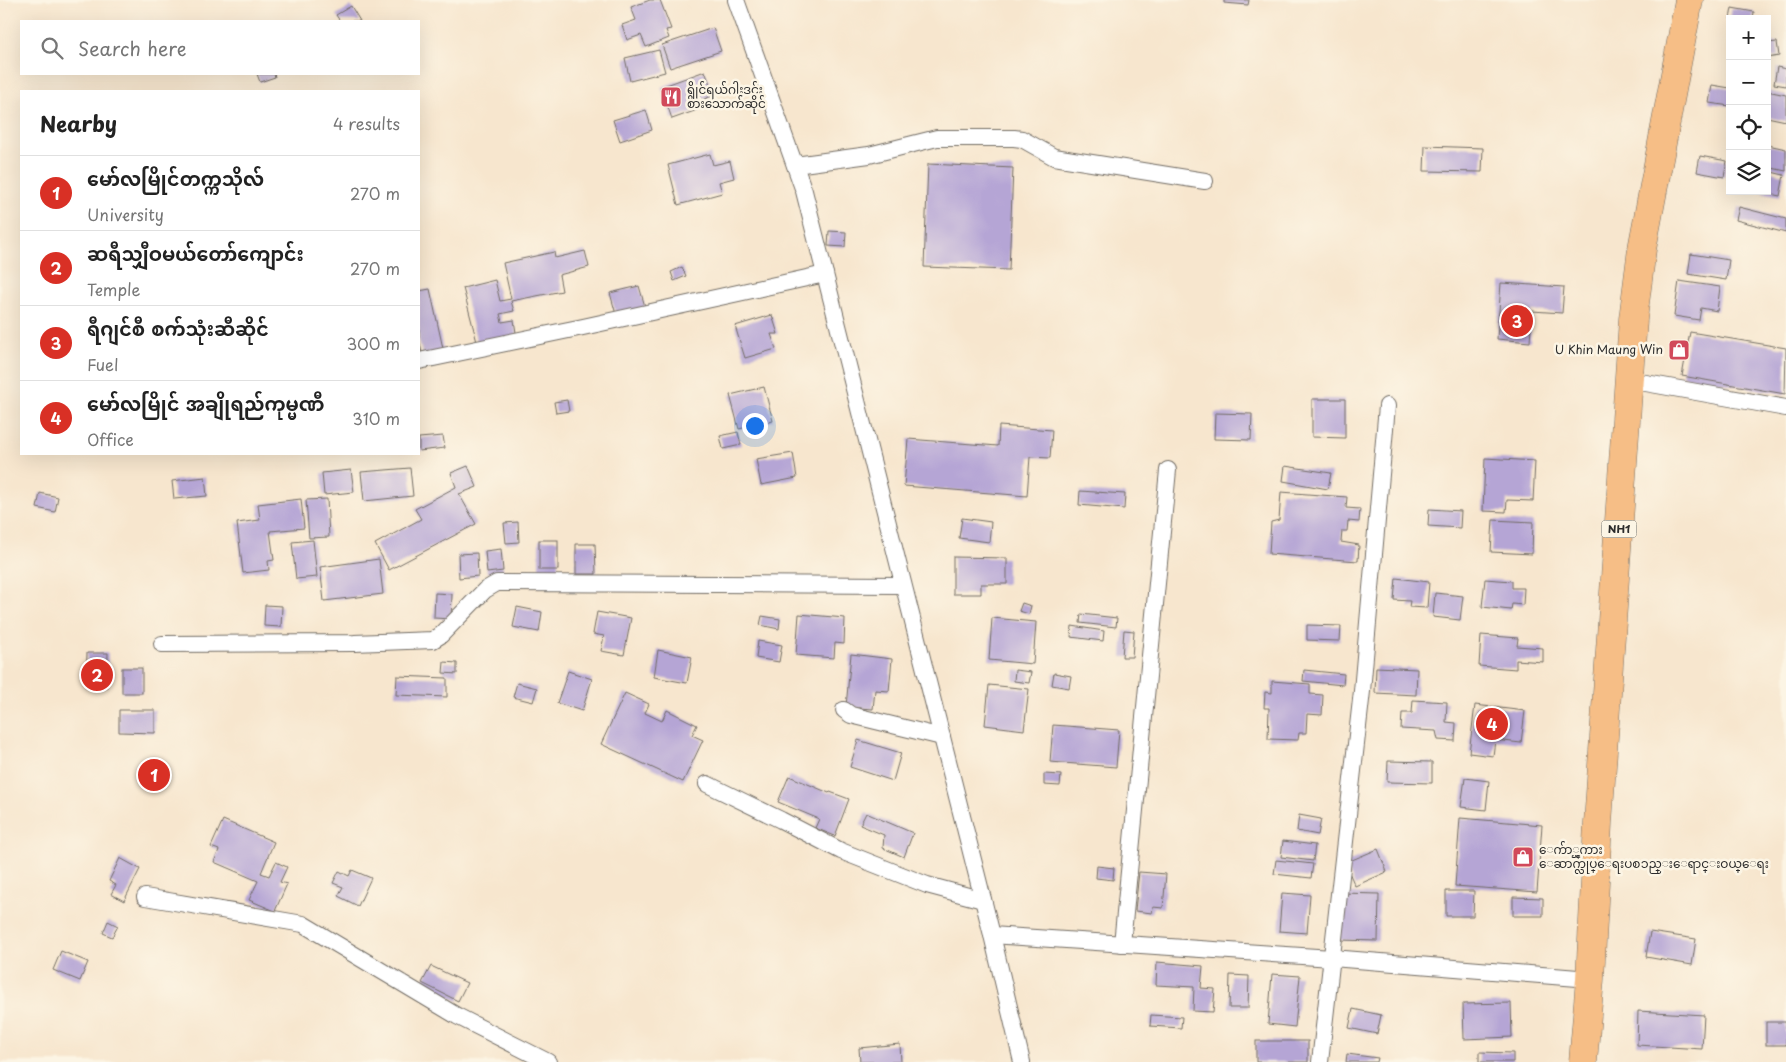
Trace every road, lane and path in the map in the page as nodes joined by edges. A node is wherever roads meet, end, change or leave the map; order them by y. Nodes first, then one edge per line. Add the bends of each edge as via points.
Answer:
1 (736, 0) edge
2 (1689, 0) edge
3 (795, 165) junction
4 (1205, 181) dead end
5 (825, 274) junction
6 (420, 360) edge
7 (1629, 380) junction
8 (1386, 406) dead end
9 (1786, 408) edge
10 (1168, 470) dead end
11 (903, 585) junction
12 (162, 644) dead end
13 (844, 710) dead end
14 (942, 737) junction
15 (707, 784) dead end
16 (144, 898) dead end
17 (983, 900) junction
18 (992, 935) junction
19 (1122, 944) junction
20 (1332, 958) junction
21 (1590, 979) junction
22 (548, 1062) edge
23 (1022, 1062) edge
24 (1320, 1062) edge
25 (1583, 1062) edge

1 - 3 street
2 - 7 highway, NH1 via 1642,249
3 - 4 street via 869,155 937,138 1014,138 1022,139 1054,157
3 - 5 street
5 - 6 street
5 - 11 street
7 - 9 street
7 - 21 highway, NH1
8 - 20 street via 1362,691
10 - 19 street
11 - 12 street via 497,583 485,590 434,640
11 - 14 street
13 - 14 street via 851,715
14 - 17 street
15 - 17 street via 841,851 927,885
16 - 22 street via 303,924 457,1016
17 - 18 street
18 - 19 street
18 - 23 street
19 - 20 street
20 - 21 street
20 - 24 street
21 - 25 highway, NH1

